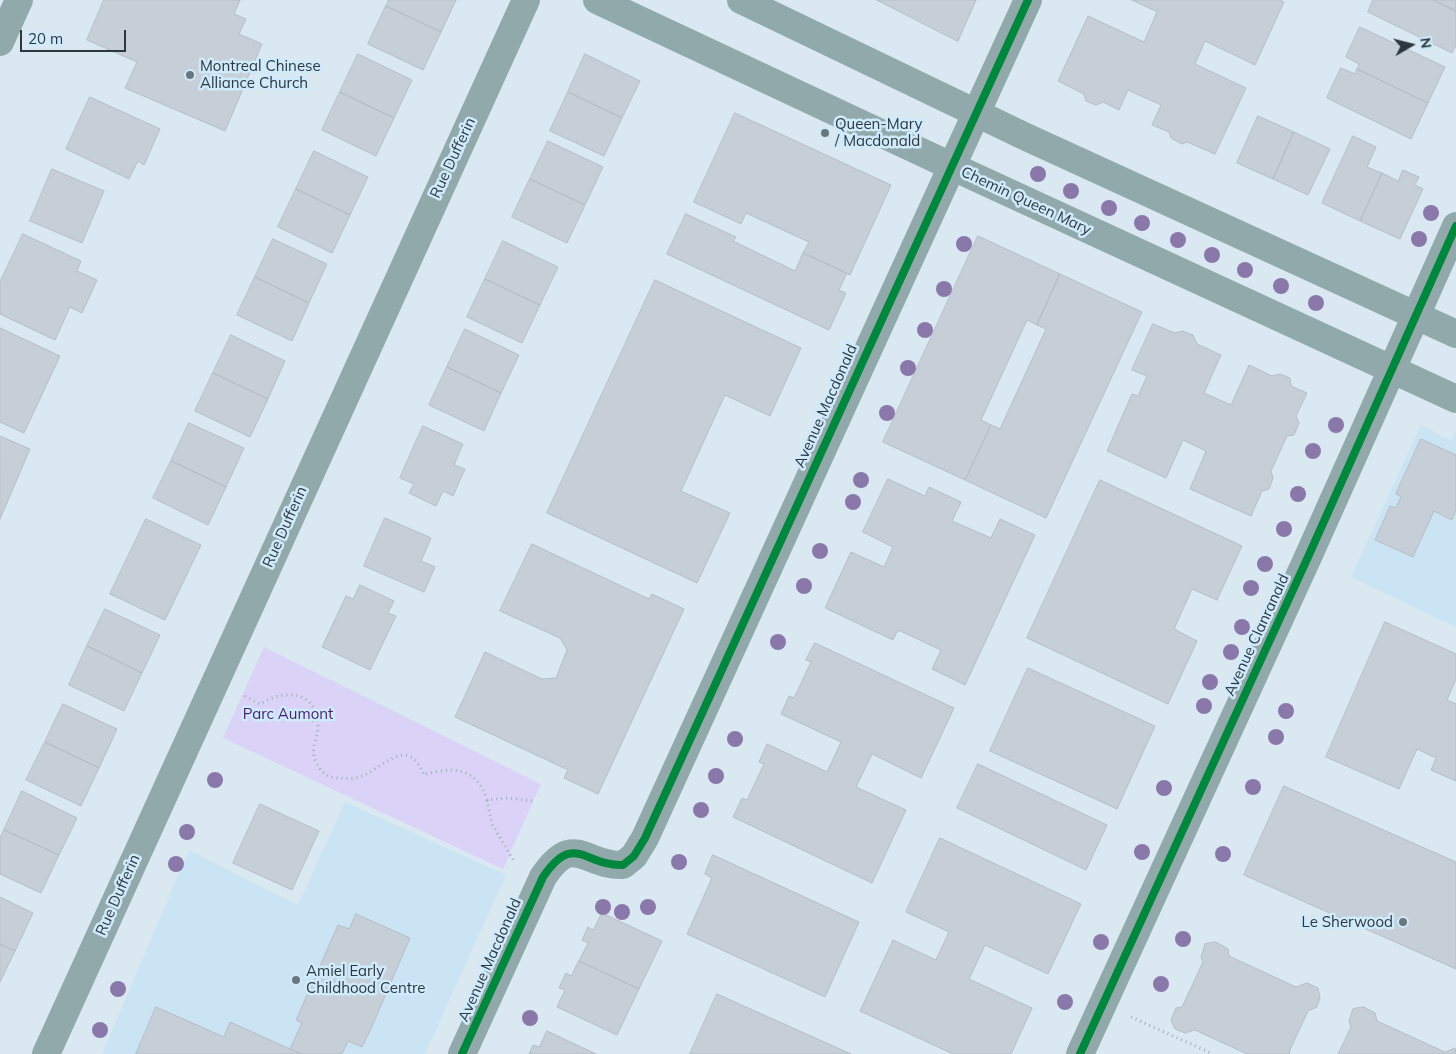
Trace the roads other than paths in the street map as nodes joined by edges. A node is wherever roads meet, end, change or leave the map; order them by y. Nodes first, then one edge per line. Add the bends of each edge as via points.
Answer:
1 (19, 0) edge
2 (526, 0) edge
3 (597, 0) edge
4 (741, 0) edge
5 (1028, 0) edge
6 (0, 42) edge
7 (977, 112) junction
8 (951, 166) junction
9 (1456, 226) edge
10 (1415, 315) junction
11 (1456, 334) edge
12 (1392, 370) junction
13 (1456, 399) edge
14 (46, 1054) edge
15 (462, 1054) edge
16 (1080, 1054) edge

1 - 6 street
2 - 14 street, Rue Dufferin
3 - 8 street, Chemin Queen Mary
4 - 7 street
5 - 7 street, Avenue Macdonald
7 - 8 street, Avenue Macdonald
7 - 10 street
8 - 12 street, Chemin Queen Mary
8 - 15 street, Avenue Macdonald via 639,849 629,862 614,865 582,854 569,854 555,860 543,876
9 - 10 street, Avenue Clanranald
10 - 11 street
10 - 12 street, Avenue Clanranald
12 - 13 street, Chemin Queen Mary
12 - 16 street, Avenue Clanranald

